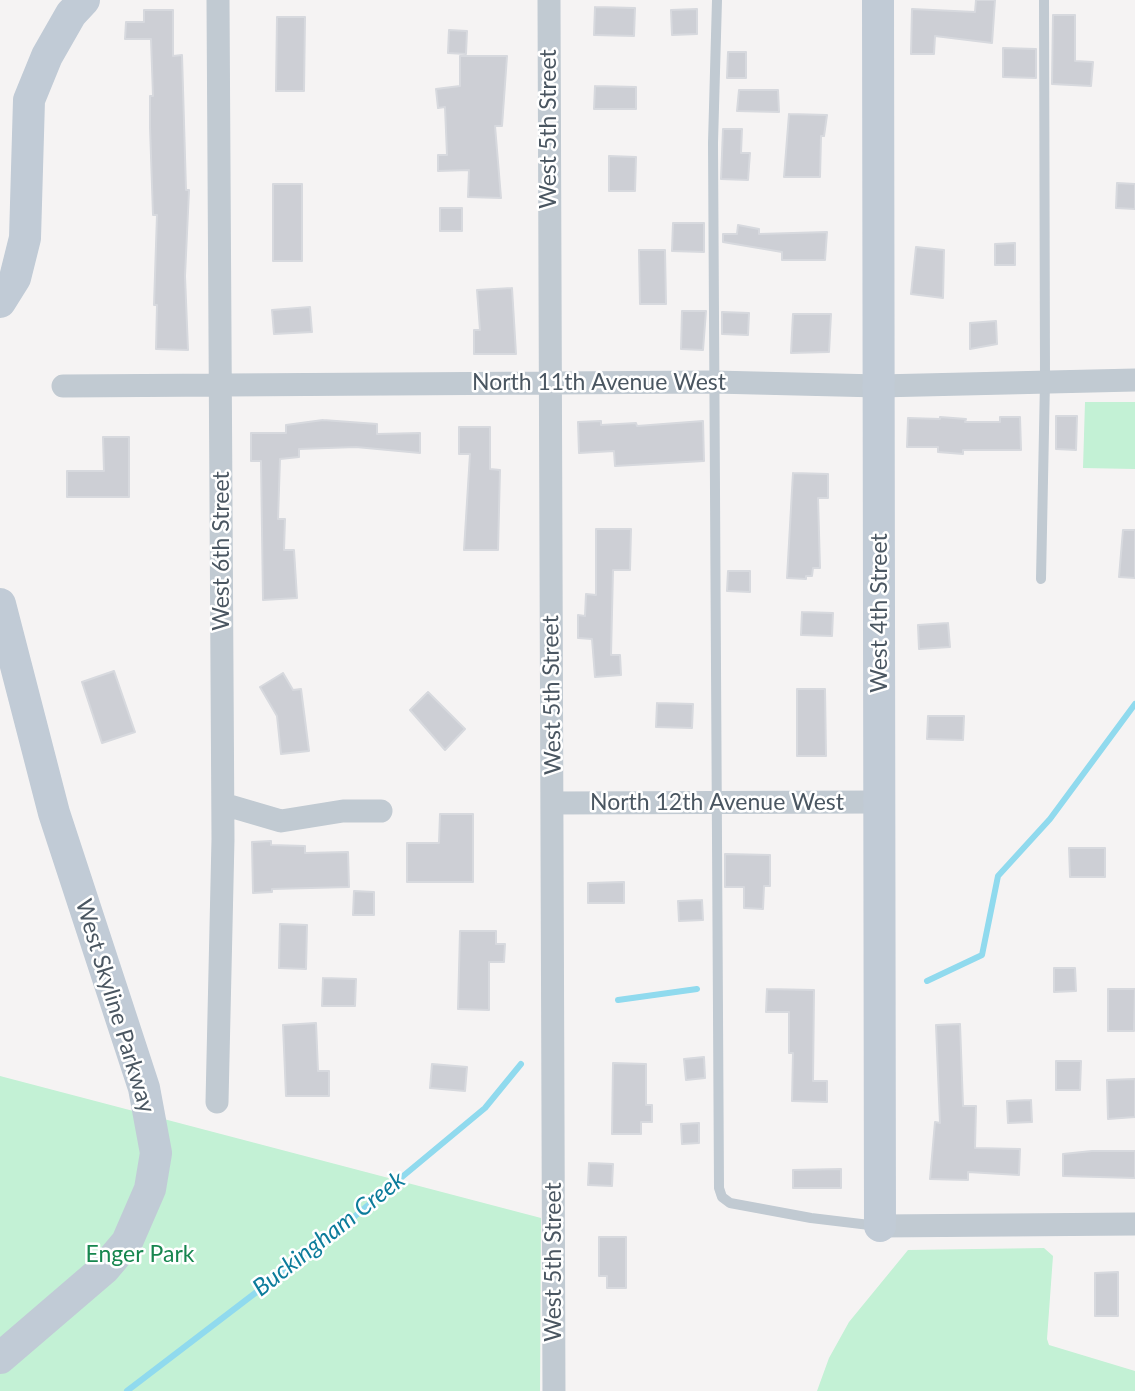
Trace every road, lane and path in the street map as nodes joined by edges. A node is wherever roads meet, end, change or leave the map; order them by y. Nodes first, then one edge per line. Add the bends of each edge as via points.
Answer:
1 (84, 0) edge
2 (218, 0) edge
3 (549, 0) edge
4 (717, 0) edge
5 (878, 0) edge
6 (1044, 0) edge
7 (0, 302) edge
8 (1135, 380) edge
9 (1045, 381) junction
10 (714, 382) junction
11 (221, 383) junction
12 (548, 384) junction
13 (63, 386) dead end
14 (879, 386) junction
15 (1041, 579) dead end
16 (0, 604) edge
17 (881, 802) junction
18 (553, 803) junction
19 (717, 803) junction
20 (223, 804) junction
21 (381, 811) dead end
22 (217, 1102) dead end
23 (1135, 1224) edge
24 (880, 1226) junction
25 (0, 1358) edge
26 (554, 1391) edge

1 - 7 street via 47,55 29,100 25,239 15,278
2 - 11 street, West 6th Street
3 - 12 street, West 5th Street
4 - 10 lane
5 - 14 street, West 4th Street
6 - 9 lane
8 - 9 street, North 11th Avenue West
9 - 14 street, North 11th Avenue West
9 - 15 lane
10 - 12 street, North 11th Avenue West
10 - 14 street, North 11th Avenue West
10 - 19 lane
11 - 12 street, North 11th Avenue West
11 - 13 street, North 11th Avenue West
11 - 20 street, West 6th Street
12 - 18 street, West 5th Street
14 - 17 street, West 4th Street
16 - 25 street, West Skyline Parkway via 54,813 144,1088 156,1153 150,1189 127,1242 105,1268
17 - 19 street, North 12th Avenue West
17 - 24 street, West 4th Street
18 - 19 street, North 12th Avenue West
18 - 26 street, West 5th Street
19 - 24 lane via 719,1192 730,1203
20 - 21 street via 281,821 343,811
20 - 22 street, West 6th Street
23 - 24 street

